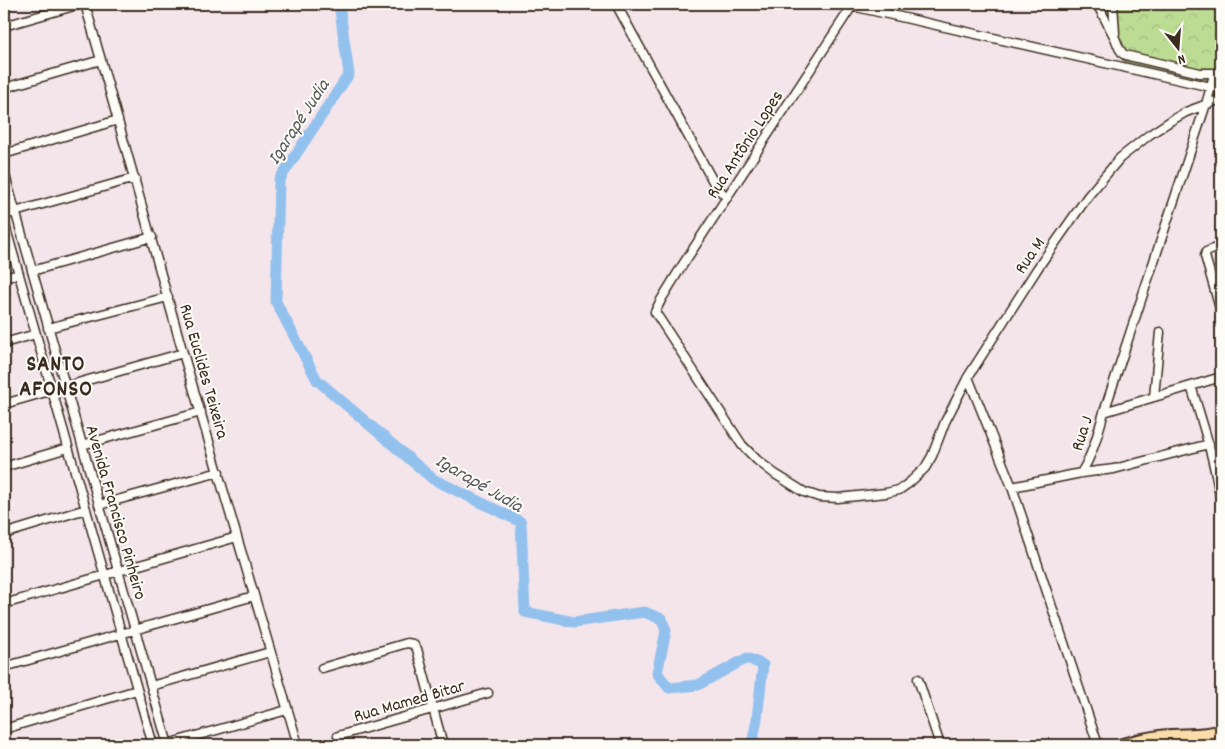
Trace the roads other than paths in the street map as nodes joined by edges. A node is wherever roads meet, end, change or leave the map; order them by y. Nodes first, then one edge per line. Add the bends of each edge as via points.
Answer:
1 (83, 4) edge
2 (616, 4) edge
3 (1097, 4) edge
4 (1113, 4) edge
5 (852, 5) edge
6 (4, 26) edge
7 (1115, 38) junction
8 (101, 60) junction
9 (1211, 87) junction
10 (4, 88) edge
11 (1221, 89) edge
12 (1221, 99) edge
13 (1206, 104) junction
14 (118, 120) junction
15 (4, 154) edge
16 (4, 172) edge
17 (135, 178) junction
18 (727, 198) junction
19 (15, 212) junction
20 (4, 215) edge
21 (4, 222) edge
22 (152, 237) junction
23 (1221, 246) edge
24 (32, 270) junction
25 (19, 274) junction
26 (4, 278) edge
27 (168, 297) junction
28 (661, 300) joint
29 (1221, 312) edge
30 (48, 328) junction
31 (1160, 332) dead end
32 (36, 334) junction
33 (4, 343) edge
34 (184, 353) junction
35 (968, 377) junction
36 (1221, 377) edge
37 (65, 386) junction
38 (1191, 386) junction
39 (52, 390) junction
40 (1154, 397) junction
41 (4, 404) edge
42 (201, 412) junction
43 (1104, 412) junction
44 (1209, 444) junction
45 (82, 445) junction
46 (68, 448) junction
47 (4, 467) edge
48 (219, 472) junction
49 (1081, 473) junction
50 (1219, 475) edge
51 (1012, 486) junction
52 (1221, 502) edge
53 (99, 506) junction
54 (86, 509) junction
55 (4, 534) edge
56 (237, 537) junction
57 (118, 571) junction
58 (104, 575) junction
59 (254, 596) junction
60 (4, 604) edge
61 (135, 630) junction
62 (121, 634) junction
63 (270, 652) junction
64 (4, 667) edge
65 (322, 668) dead end
66 (918, 679) dead end
67 (151, 686) junction
68 (137, 690) junction
69 (488, 693) dead end
70 (433, 709) junction
71 (287, 710) junction
72 (4, 729) edge
73 (1221, 731) edge
74 (338, 736) dead end
75 (1221, 740) edge
76 (1137, 741) junction
77 (153, 745) edge
78 (166, 745) edge
79 (298, 745) edge
80 (443, 745) edge
81 (940, 745) edge
82 (1098, 745) edge
83 (1121, 745) edge
84 (1152, 745) edge
85 (1207, 745) edge

1 - 6 street
1 - 8 street, Rua Euclides Teixeira
2 - 18 street via 715,185
3 - 7 street
4 - 7 street
5 - 9 street
5 - 18 street, Rua Antônio Lopes
7 - 9 street via 1123,54 1200,73 1214,73
8 - 10 street
8 - 14 street, Rua Euclides Teixeira
9 - 11 street
9 - 13 street
12 - 13 street, Rua M
13 - 35 street, Rua M via 1172,120 1120,158 1088,196 1043,260
13 - 43 street, Rua J
14 - 15 street
14 - 17 street, Rua Euclides Teixeira
16 - 19 street, Avenida Francisco Pinheiro
17 - 19 street
17 - 22 street, Rua Euclides Teixeira
18 - 28 street, Rua Antônio Lopes
19 - 20 street
19 - 24 street, Avenida Francisco Pinheiro
21 - 25 street, Avenida Francisco Pinheiro
22 - 24 street
22 - 27 street, Rua Euclides Teixeira
23 - 29 street via 1206,252 1205,256
24 - 30 street, Avenida Francisco Pinheiro
25 - 26 street
25 - 32 street, Avenida Francisco Pinheiro
27 - 30 street
27 - 34 street, Rua Euclides Teixeira
28 - 35 street, Rua M via 655,312 742,445 775,474 819,498 886,494 899,490 918,476 932,456
30 - 37 street, Avenida Francisco Pinheiro
31 - 40 street
32 - 33 street
32 - 39 street, Avenida Francisco Pinheiro
34 - 37 street
34 - 42 street, Rua Euclides Teixeira
35 - 51 street
36 - 38 street
37 - 39 street
37 - 45 street, Avenida Francisco Pinheiro
38 - 40 street
38 - 44 street
39 - 41 street
39 - 46 street, Avenida Francisco Pinheiro
40 - 43 street
42 - 45 street
42 - 48 street, Rua Euclides Teixeira
43 - 49 street, Rua J via 1093,450
44 - 49 street via 1114,469
44 - 50 street
45 - 53 street, Avenida Francisco Pinheiro
46 - 47 street
46 - 54 street, Avenida Francisco Pinheiro
48 - 53 street
48 - 56 street, Rua Euclides Teixeira
49 - 51 street, Rua J
50 - 52 street
51 - 82 street
53 - 57 street, Avenida Francisco Pinheiro
54 - 55 street
54 - 58 street, Avenida Francisco Pinheiro
56 - 57 street
56 - 59 street, Rua Euclides Teixeira
57 - 58 street
57 - 61 street, Avenida Francisco Pinheiro
58 - 60 street
58 - 62 street, Avenida Francisco Pinheiro
59 - 61 street
59 - 63 street, Rua Euclides Teixeira
61 - 62 street
61 - 67 street, Avenida Francisco Pinheiro
62 - 64 street
62 - 68 street, Avenida Francisco Pinheiro
63 - 67 street
63 - 71 street, Rua Euclides Teixeira
65 - 70 street via 411,643 416,646
66 - 81 street
67 - 78 street, Avenida Francisco Pinheiro
68 - 72 street
68 - 77 street, Avenida Francisco Pinheiro
69 - 70 street, Rua Mamed Bitar
70 - 74 street, Rua Mamed Bitar
70 - 80 street
71 - 78 street
71 - 79 street, Rua Euclides Teixeira
73 - 76 highway
75 - 85 highway
76 - 83 highway
76 - 84 highway

